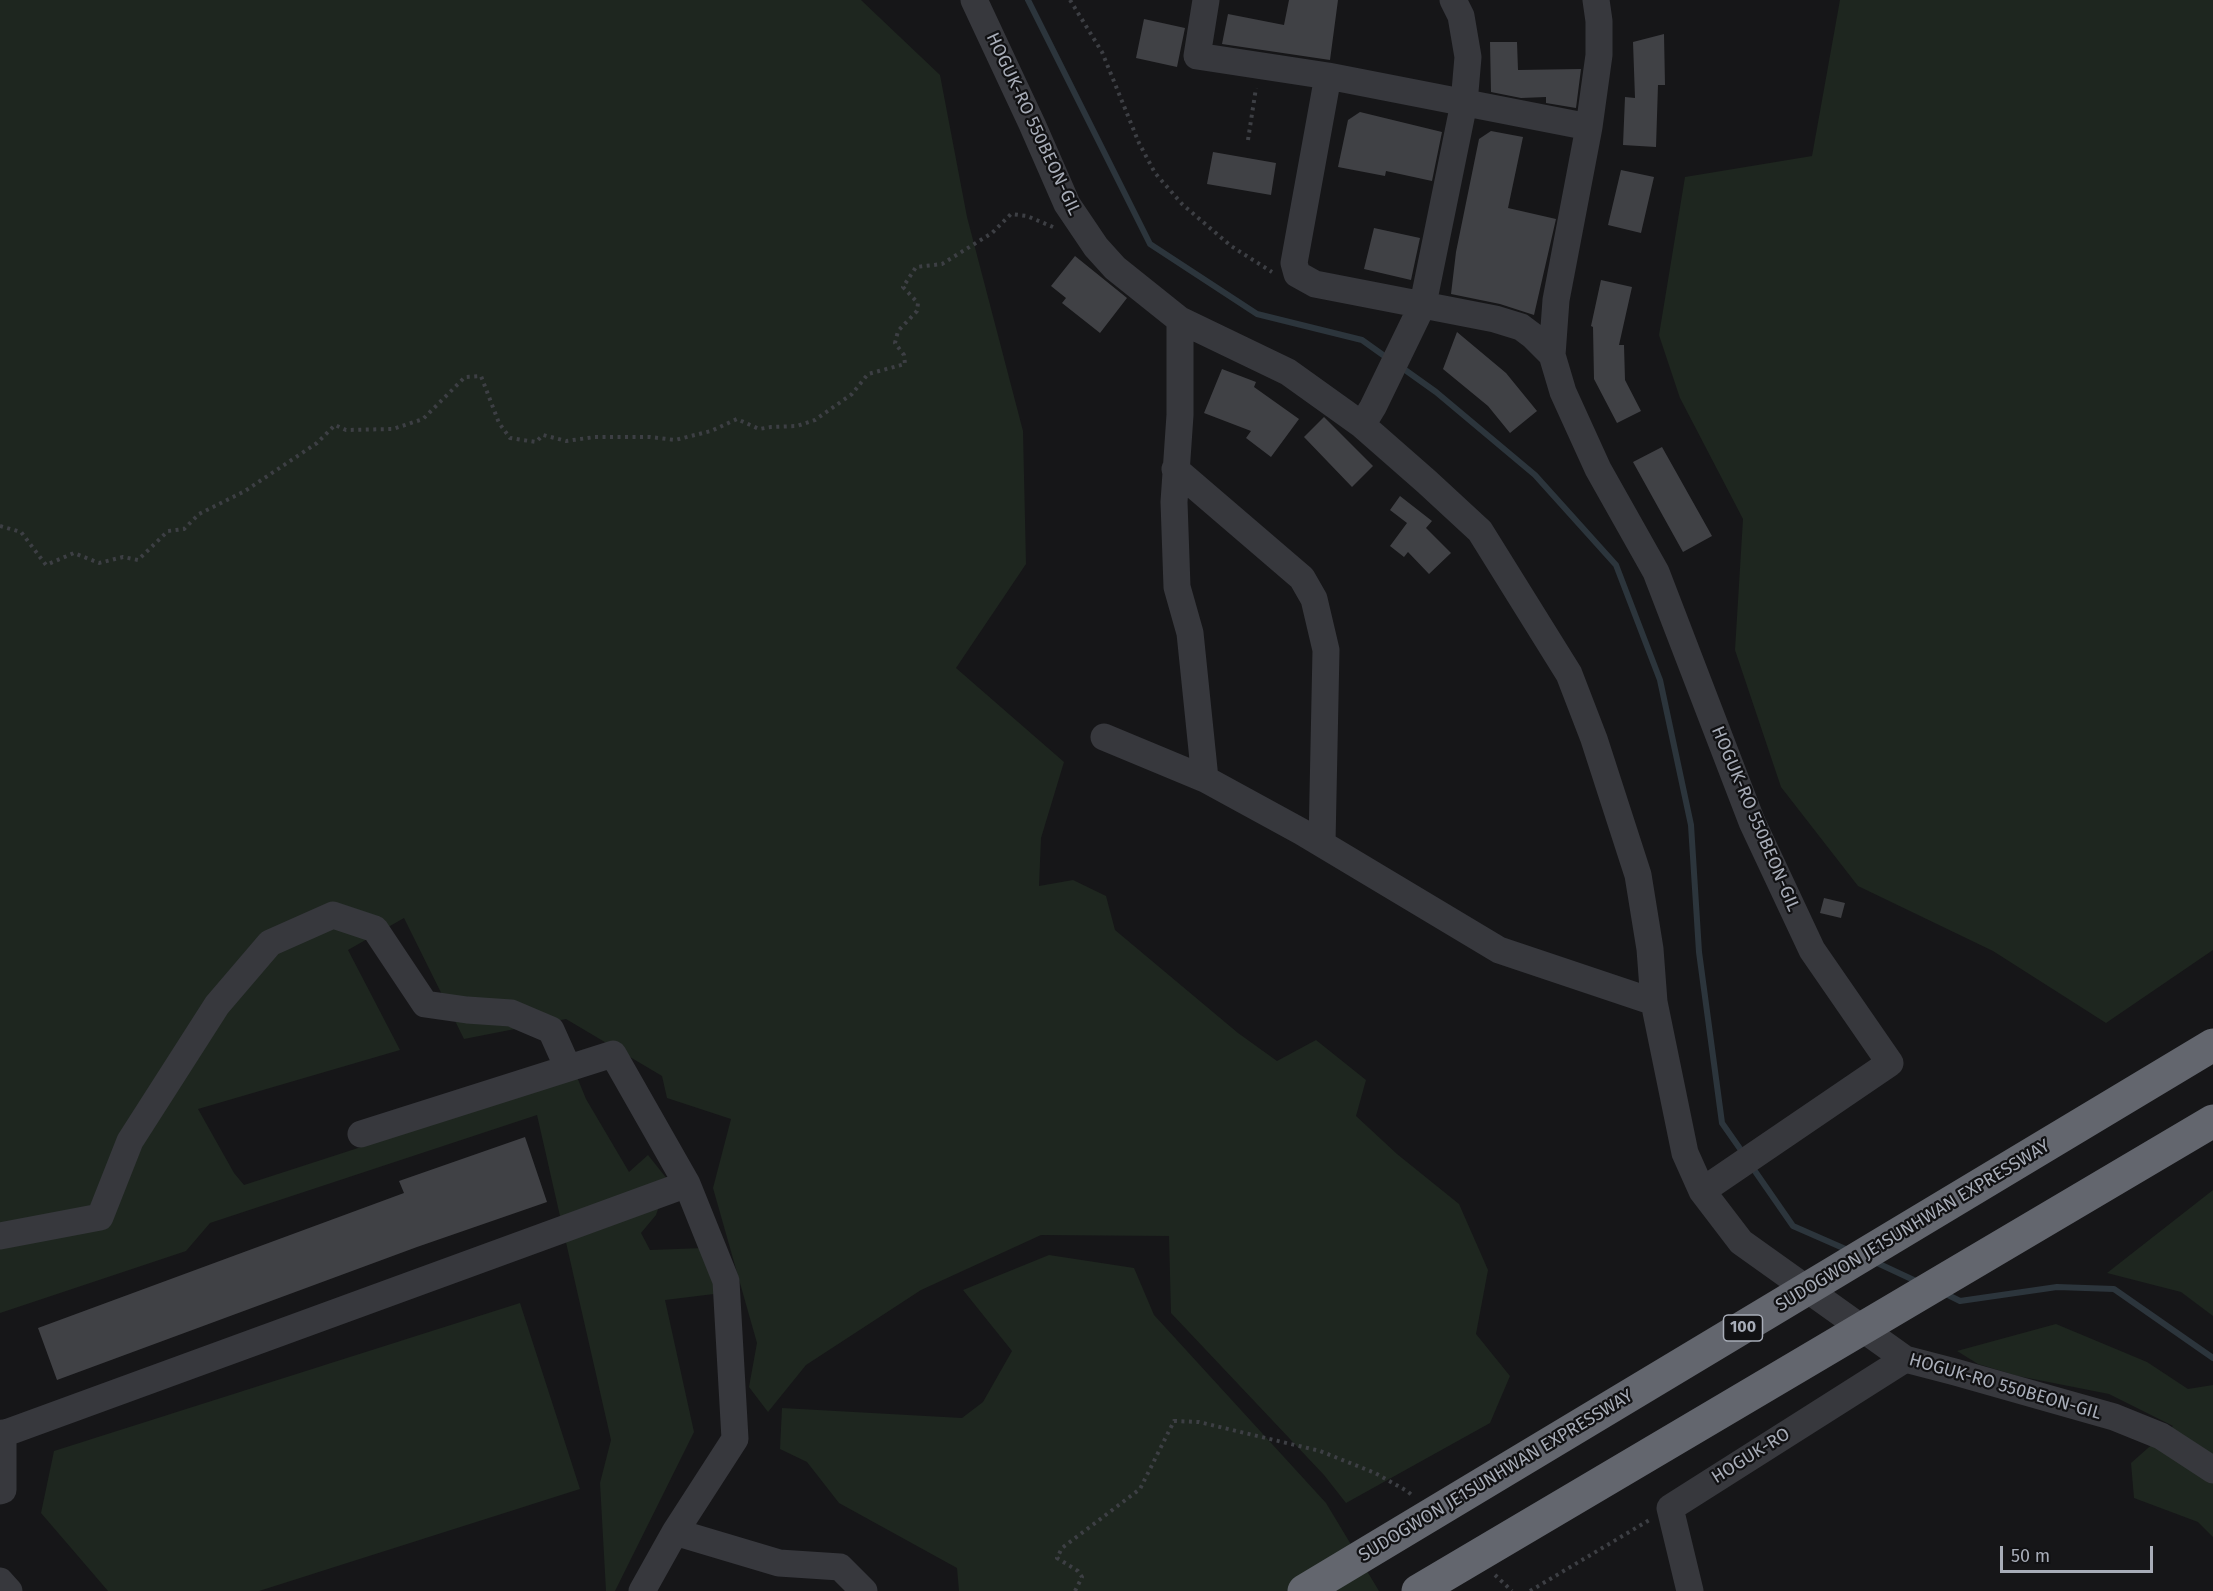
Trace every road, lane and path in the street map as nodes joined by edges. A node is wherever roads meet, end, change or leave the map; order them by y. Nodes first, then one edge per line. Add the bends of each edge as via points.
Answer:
1 (974, 0) edge
2 (1070, 0) edge
3 (1206, 0) edge
4 (1454, 0) edge
5 (1596, 0) edge
6 (1258, 66) junction
7 (1328, 76) junction
8 (1464, 103) junction
9 (1589, 127) junction
10 (1248, 140) dead end
11 (1055, 228) dead end
12 (1298, 274) junction
13 (1418, 314) junction
14 (1180, 320) junction
15 (1552, 355) junction
16 (1367, 416) junction
17 (1175, 469) junction
18 (0, 526) edge
19 (1104, 737) dead end
20 (1204, 779) junction
21 (1322, 843) junction
22 (1654, 1002) junction
23 (2213, 1045) edge
24 (568, 1068) junction
25 (2203, 1127) edge
26 (361, 1134) dead end
27 (687, 1184) junction
28 (1702, 1191) junction
29 (0, 1236) edge
30 (1905, 1359) junction
31 (2, 1434) edge
32 (2213, 1470) edge
33 (0, 1491) edge
34 (1415, 1498) dead end
35 (1670, 1508) junction
36 (675, 1532) junction
37 (1488, 1568) dead end
38 (0, 1581) edge
39 (9, 1591) edge
40 (642, 1591) edge
41 (864, 1591) edge
42 (1075, 1591) edge
43 (1304, 1591) edge
44 (1418, 1591) edge
45 (1512, 1591) edge
46 (1530, 1591) edge
47 (1690, 1591) edge

1 - 14 street, HOGUK-RO 550BEON-GIL via 1067,204 1115,268
2 - 12 path via 1102,52 1155,174 1182,204 1231,246 1278,275 1287,278
3 - 6 street via 1197,56
4 - 8 street via 1468,57
5 - 9 street, HOGUK-RO 550BEON-GIL via 1599,55
6 - 7 street
6 - 10 path
7 - 8 street
7 - 12 street via 1294,263
8 - 9 street
8 - 13 street
9 - 15 street, HOGUK-RO 550BEON-GIL via 1556,300
11 - 18 path via 1011,214 992,233 942,264 916,267 903,287 918,303 918,310 898,331 895,343 904,355 904,364 868,374 852,394 815,420 797,426 759,429 737,419 711,431 675,440 594,437 566,441 543,435 536,442 510,438 499,423 481,376 465,377 423,419 393,429 346,429 335,425 317,443 245,491 199,514 184,529 168,531 138,560 123,557 99,563 74,553 46,565 21,532
12 - 13 street, HOGUK-RO 550BEON-GIL via 1315,284
13 - 15 street, HOGUK-RO 550BEON-GIL via 1495,319 1521,327
13 - 16 street
14 - 16 street, HOGUK-RO 550BEON-GIL via 1288,372
14 - 17 street via 1180,415
15 - 28 street, HOGUK-RO 550BEON-GIL via 1563,392 1598,470 1656,572 1752,822 1812,950 1890,1063
16 - 22 street, HOGUK-RO 550BEON-GIL via 1427,482 1480,531 1569,674 1638,875
17 - 20 street via 1177,587 1190,633
17 - 21 street via 1302,578 1314,599 1326,650
19 - 20 street
20 - 21 street
21 - 22 street via 1498,950
22 - 28 street, HOGUK-RO 550BEON-GIL via 1685,1153
23 - 43 highway, SUDOGWON JE1SUNHWAN EXPRESSWAY / 100
24 - 26 street
24 - 27 street via 613,1054
24 - 29 street via 551,1030 511,1013 424,1004 375,929 333,915 270,943 217,1005 130,1141 100,1217
25 - 44 highway
27 - 31 street
27 - 36 street via 726,1281 735,1439
28 - 30 street, HOGUK-RO 550BEON-GIL via 1741,1242
30 - 32 street, HOGUK-RO 550BEON-GIL via 2114,1417 2161,1436
30 - 35 street, HOGUK-RO
31 - 33 street
34 - 42 path via 1376,1473 1320,1451 1199,1422 1174,1421 1140,1489 1062,1548 1057,1558 1082,1577
35 - 46 path
35 - 47 street
36 - 40 street
36 - 41 street via 779,1563 840,1567
37 - 45 path
38 - 39 street

